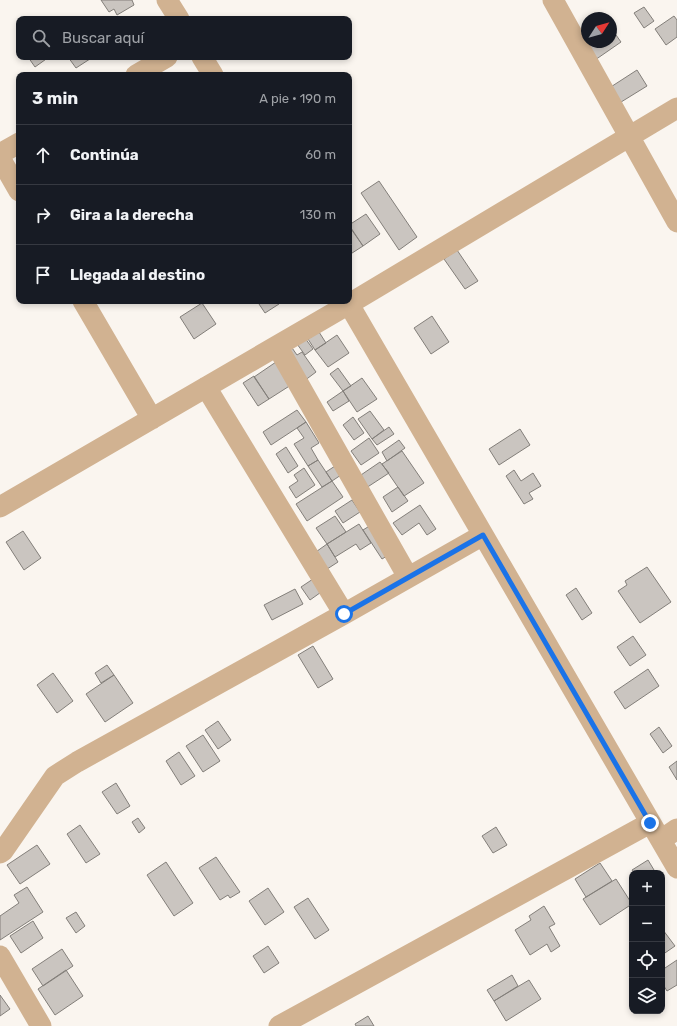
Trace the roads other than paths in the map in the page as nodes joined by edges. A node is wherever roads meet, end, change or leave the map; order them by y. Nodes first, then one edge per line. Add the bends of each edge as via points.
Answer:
1 (167, 0) edge
2 (553, 0) edge
3 (177, 16) edge
4 (162, 60) edge
5 (204, 60) edge
6 (141, 72) edge
7 (211, 72) edge
8 (677, 108) edge
9 (629, 136) junction
10 (16, 145) edge
11 (0, 154) edge
12 (0, 158) edge
13 (16, 186) edge
14 (677, 222) edge
15 (352, 300) edge
16 (85, 304) edge
17 (345, 304) edge
18 (349, 304) edge
19 (277, 346) junction
20 (206, 387) junction
21 (152, 419) junction
22 (0, 507) edge
23 (483, 535) junction
24 (408, 576) junction
25 (344, 614) junction
26 (663, 830) edge
27 (0, 853) edge
28 (677, 868) edge
29 (0, 956) edge
30 (41, 1026) edge
31 (279, 1026) edge

1 - 3 street
2 - 9 street
4 - 6 street
5 - 7 street
8 - 9 street
9 - 14 street
9 - 15 street
10 - 11 street
12 - 13 street
16 - 21 street
17 - 19 street
18 - 23 street
19 - 20 street
19 - 24 street
20 - 21 street
20 - 25 street
21 - 22 street
23 - 24 street
23 - 26 street
24 - 25 street
25 - 27 street via 55,776
26 - 28 street
26 - 31 street
29 - 30 street

